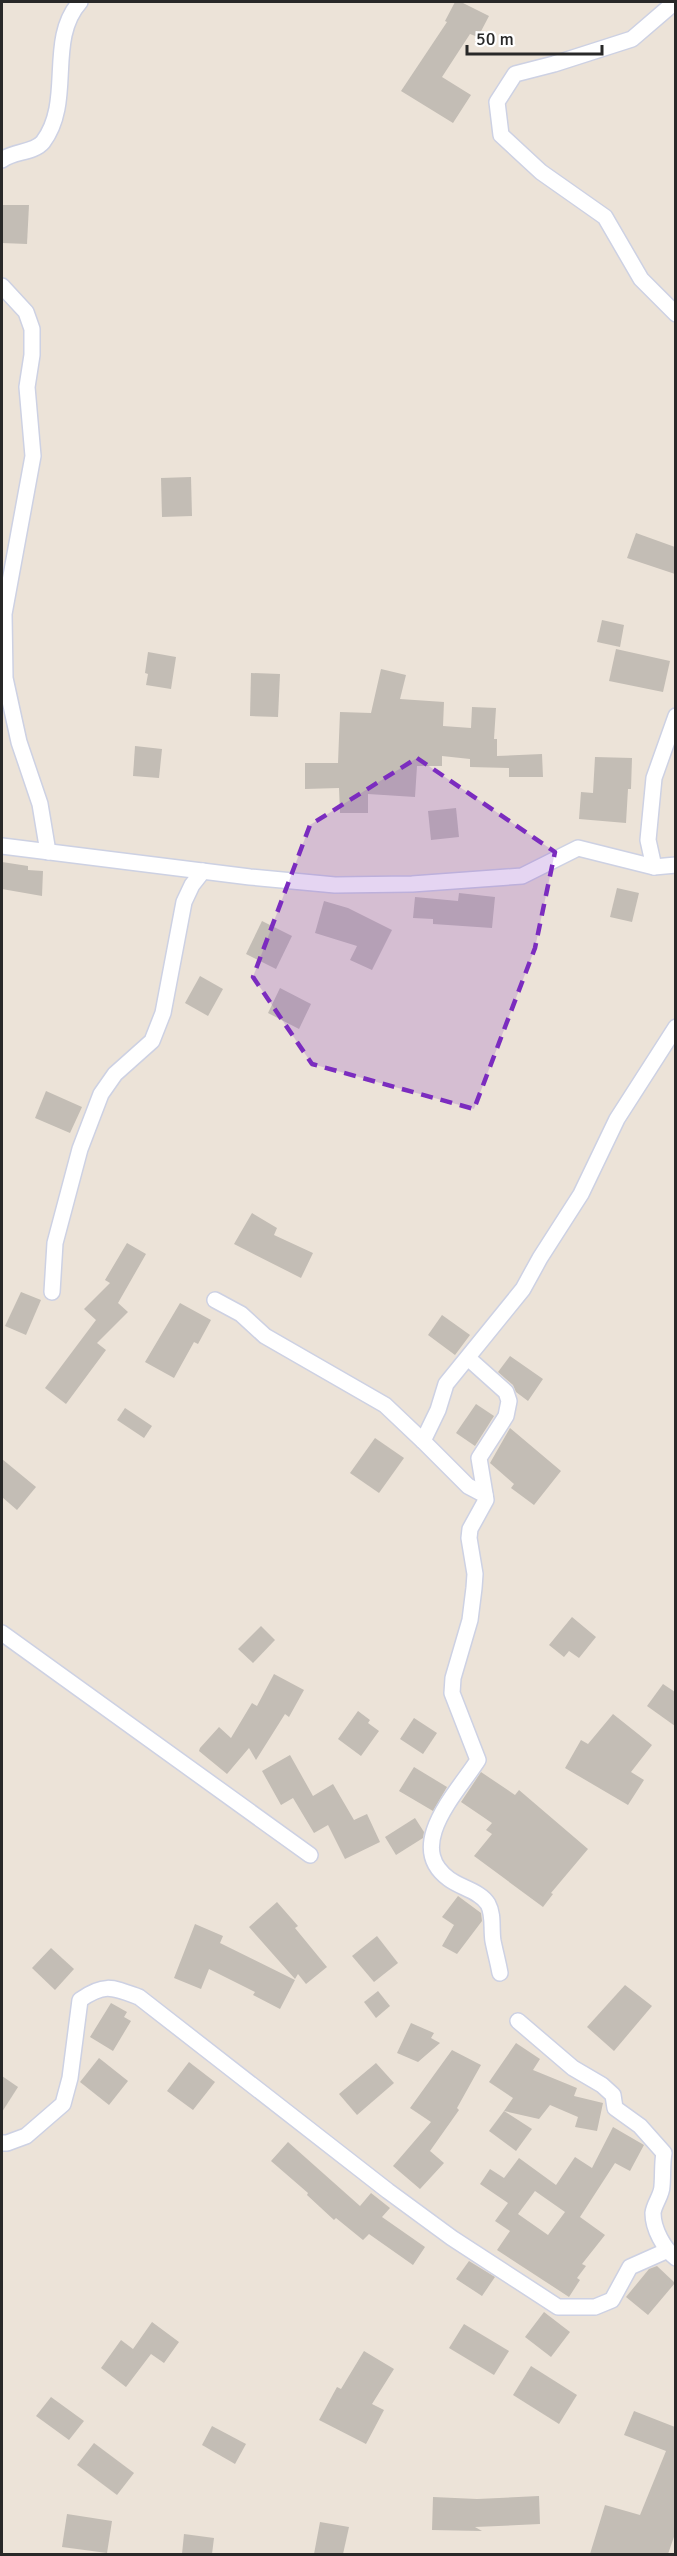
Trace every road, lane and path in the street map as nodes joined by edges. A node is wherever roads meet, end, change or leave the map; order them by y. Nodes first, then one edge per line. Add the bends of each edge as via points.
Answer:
1 (80, 2) edge
2 (675, 2) edge
3 (2, 160) edge
4 (2, 286) edge
5 (675, 314) edge
6 (675, 716) edge
7 (2, 846) edge
8 (48, 852) junction
9 (675, 865) edge
10 (654, 867) junction
11 (203, 871) junction
12 (675, 1027) edge
13 (52, 1293) dead end
14 (215, 1300) dead end
15 (468, 1358) junction
16 (423, 1441) junction
17 (485, 1495) junction
18 (2, 1633) edge
19 (310, 1855) dead end
20 (500, 1972) dead end
21 (518, 2021) dead end
22 (2, 2143) edge
23 (671, 2255) edge

1 - 3 street via 65,27 58,101 42,143
2 - 5 street via 632,39 515,74 497,102 501,135 541,172 604,217 640,279
4 - 8 street via 26,312 32,329 27,387 33,456 4,614 5,678 19,742 40,804
6 - 10 street via 654,778 648,840
7 - 8 street
8 - 11 street
9 - 10 street
10 - 11 street via 578,848 522,876 412,884 335,885
11 - 13 street via 184,903 163,1014 152,1041 115,1074 100,1094 80,1149 55,1243
12 - 15 street via 617,1119 581,1194 523,1289
14 - 16 street via 241,1314 265,1336 385,1405
15 - 16 street via 446,1383
15 - 17 street via 506,1392 509,1401 506,1416 479,1458
16 - 17 street via 468,1486
17 - 20 street via 470,1528 474,1588 452,1693 478,1760 438,1821 430,1842 437,1869 487,1903
18 - 19 street
21 - 23 street via 573,2068 602,2085 613,2095 615,2108 640,2126 664,2153 663,2187 653,2213 660,2237
22 - 23 street via 26,2136 63,2104 80,2000 96,1989 117,1989 139,1997 388,2191 558,2307 595,2307 612,2301 630,2267

